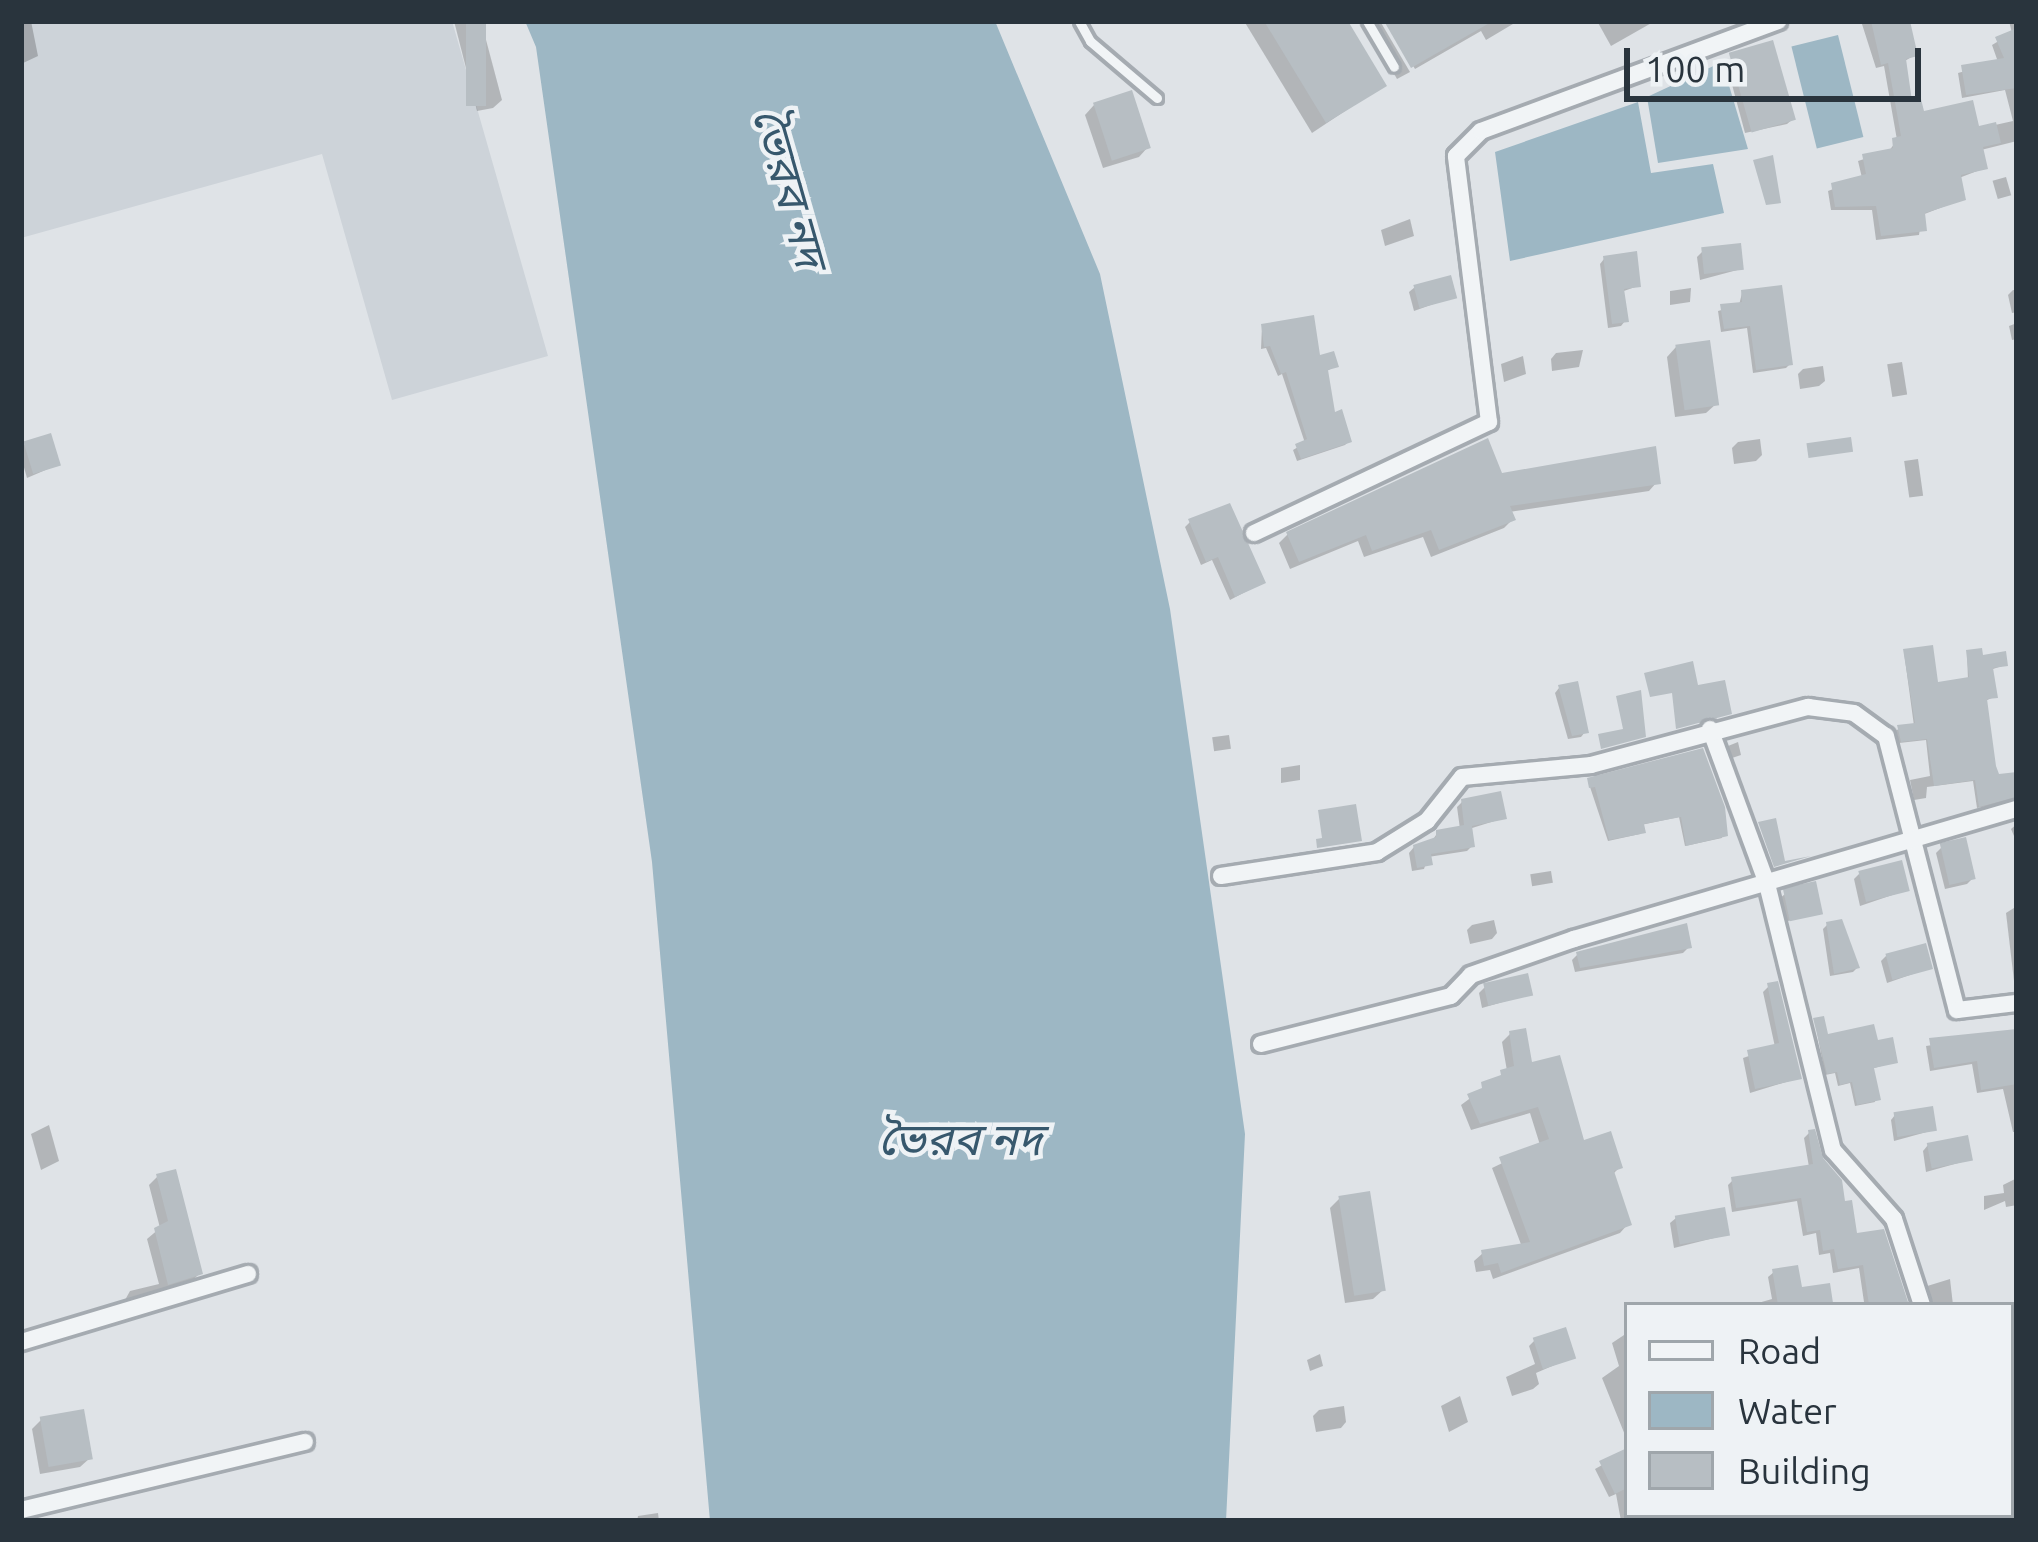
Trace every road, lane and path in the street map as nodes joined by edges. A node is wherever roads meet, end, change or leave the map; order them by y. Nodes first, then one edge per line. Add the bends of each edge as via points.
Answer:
1 (1079, 21) edge
2 (1367, 21) edge
3 (1778, 21) edge
4 (1394, 67) dead end
5 (1157, 98) dead end
6 (1253, 533) dead end
7 (1710, 729) junction
8 (2017, 809) edge
9 (1912, 842) junction
10 (1221, 876) dead end
11 (1767, 884) junction
12 (2017, 1003) edge
13 (1261, 1044) dead end
14 (248, 1274) dead end
15 (1921, 1302) edge
16 (21, 1342) edge
17 (305, 1442) dead end
18 (21, 1510) edge

1 - 5 lane via 1090,41
2 - 4 lane
3 - 6 street via 1481,131 1456,156 1490,422
7 - 9 street via 1808,707 1854,713 1886,736
7 - 10 street via 1592,765 1462,777 1427,821 1377,851
7 - 11 street
8 - 9 street
9 - 11 street
9 - 12 street via 1957,1010
11 - 13 street via 1471,975 1451,996
11 - 15 street via 1833,1150 1894,1220
14 - 16 street
17 - 18 street

